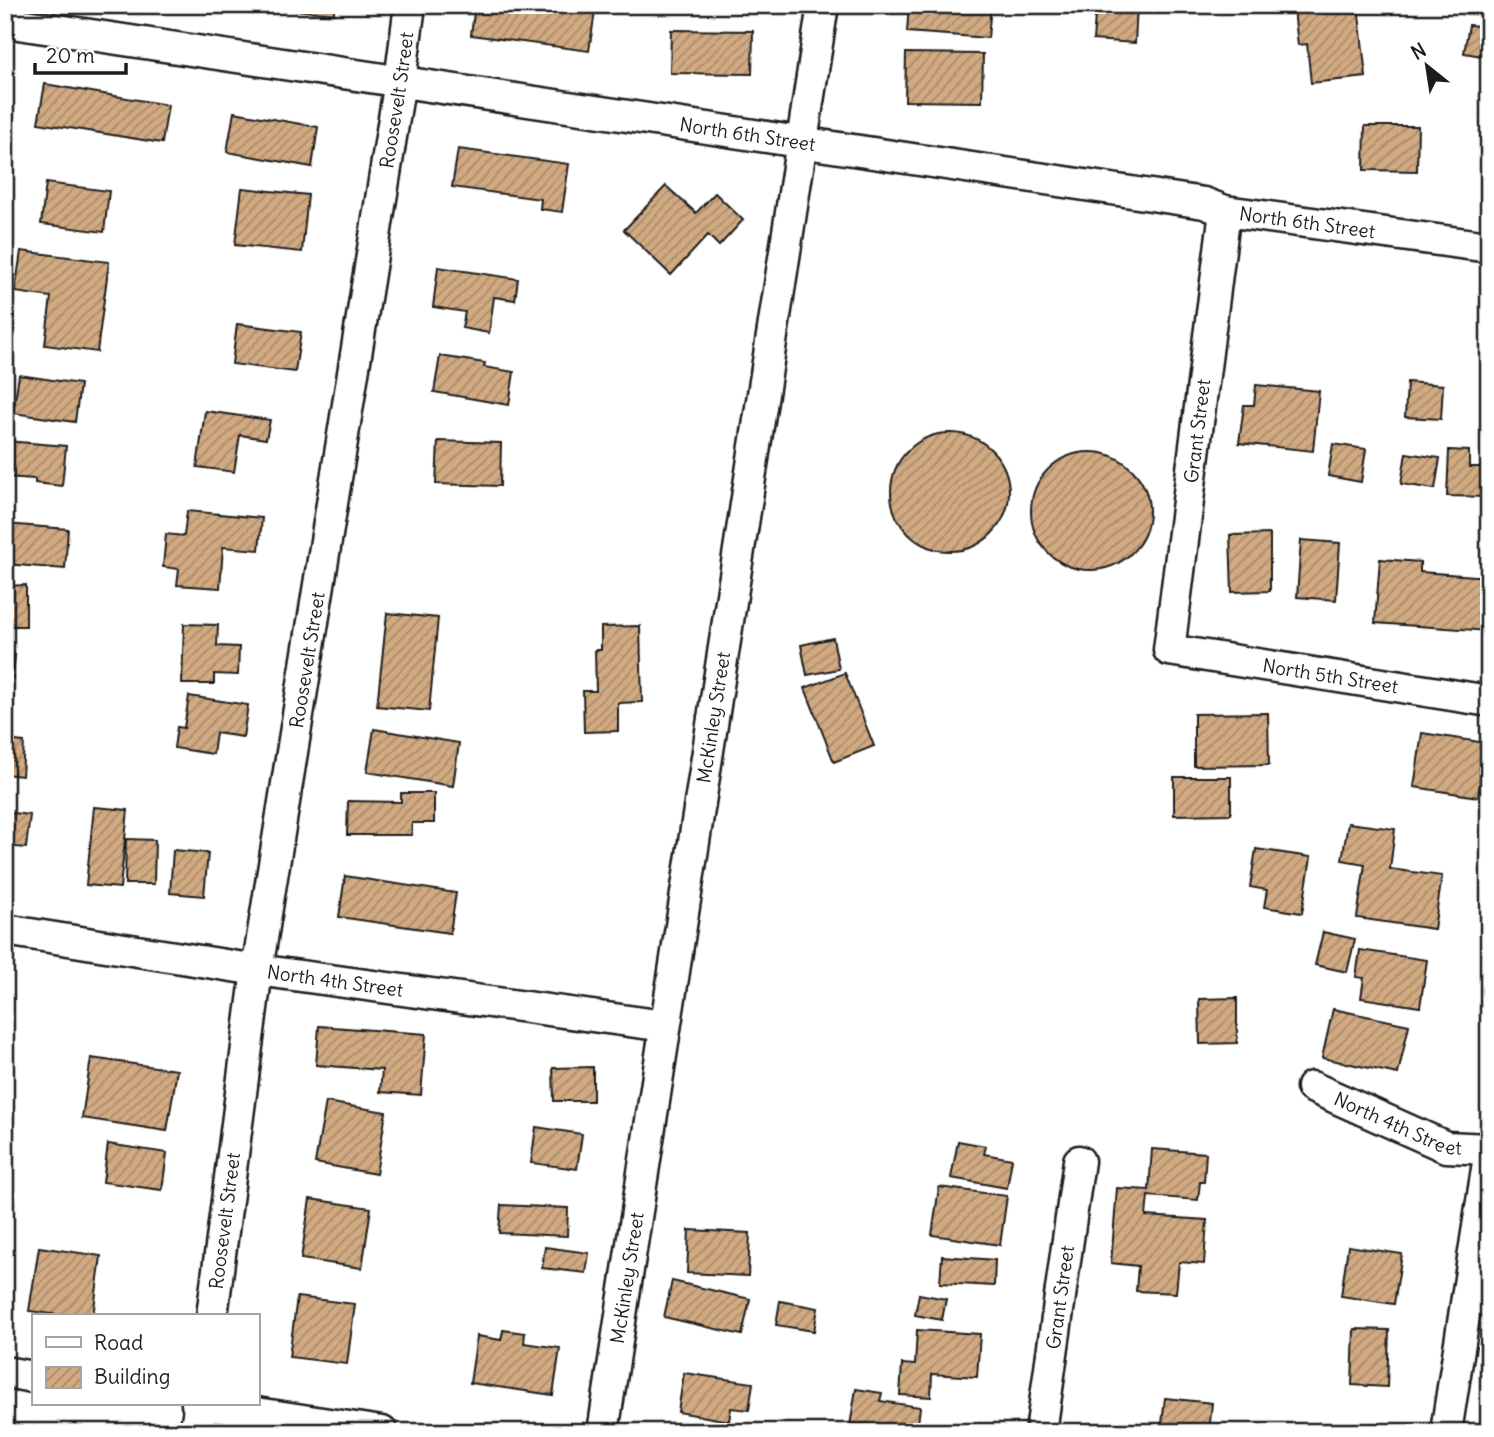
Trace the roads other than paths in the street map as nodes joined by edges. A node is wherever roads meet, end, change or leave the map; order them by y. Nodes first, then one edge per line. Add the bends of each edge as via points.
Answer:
1 (410, 5) edge
2 (823, 5) edge
3 (5, 22) edge
4 (400, 81) junction
5 (802, 142) junction
6 (1224, 211) junction
7 (1489, 247) edge
8 (1169, 650) joint
9 (1489, 701) edge
10 (5, 930) edge
11 (257, 970) junction
12 (665, 1026) junction
13 (1312, 1087) dead end
14 (1489, 1149) edge
15 (1489, 1156) edge
16 (1079, 1161) dead end
17 (212, 1314) edge
18 (5, 1372) edge
19 (32, 1377) edge
20 (199, 1406) edge
21 (212, 1406) edge
22 (195, 1432) edge
23 (382, 1432) edge
24 (603, 1432) edge
25 (1041, 1432) edge
26 (1446, 1432) edge

1 - 4 street, Roosevelt Street
2 - 5 street, McKinley Street
3 - 4 street, North 6th Street
4 - 5 street, North 6th Street
4 - 11 street, Roosevelt Street
5 - 6 street, North 6th Street via 1204,203
5 - 12 street, McKinley Street
6 - 7 street, North 6th Street
6 - 8 street, Grant Street
8 - 9 street, North 5th Street
10 - 11 street, North 4th Street
11 - 12 street, North 4th Street
11 - 17 street, Roosevelt Street
12 - 24 street, McKinley Street
13 - 14 street, North 4th Street via 1446,1147
15 - 26 street
16 - 25 street, Grant Street
18 - 19 street
20 - 22 street
21 - 23 street

